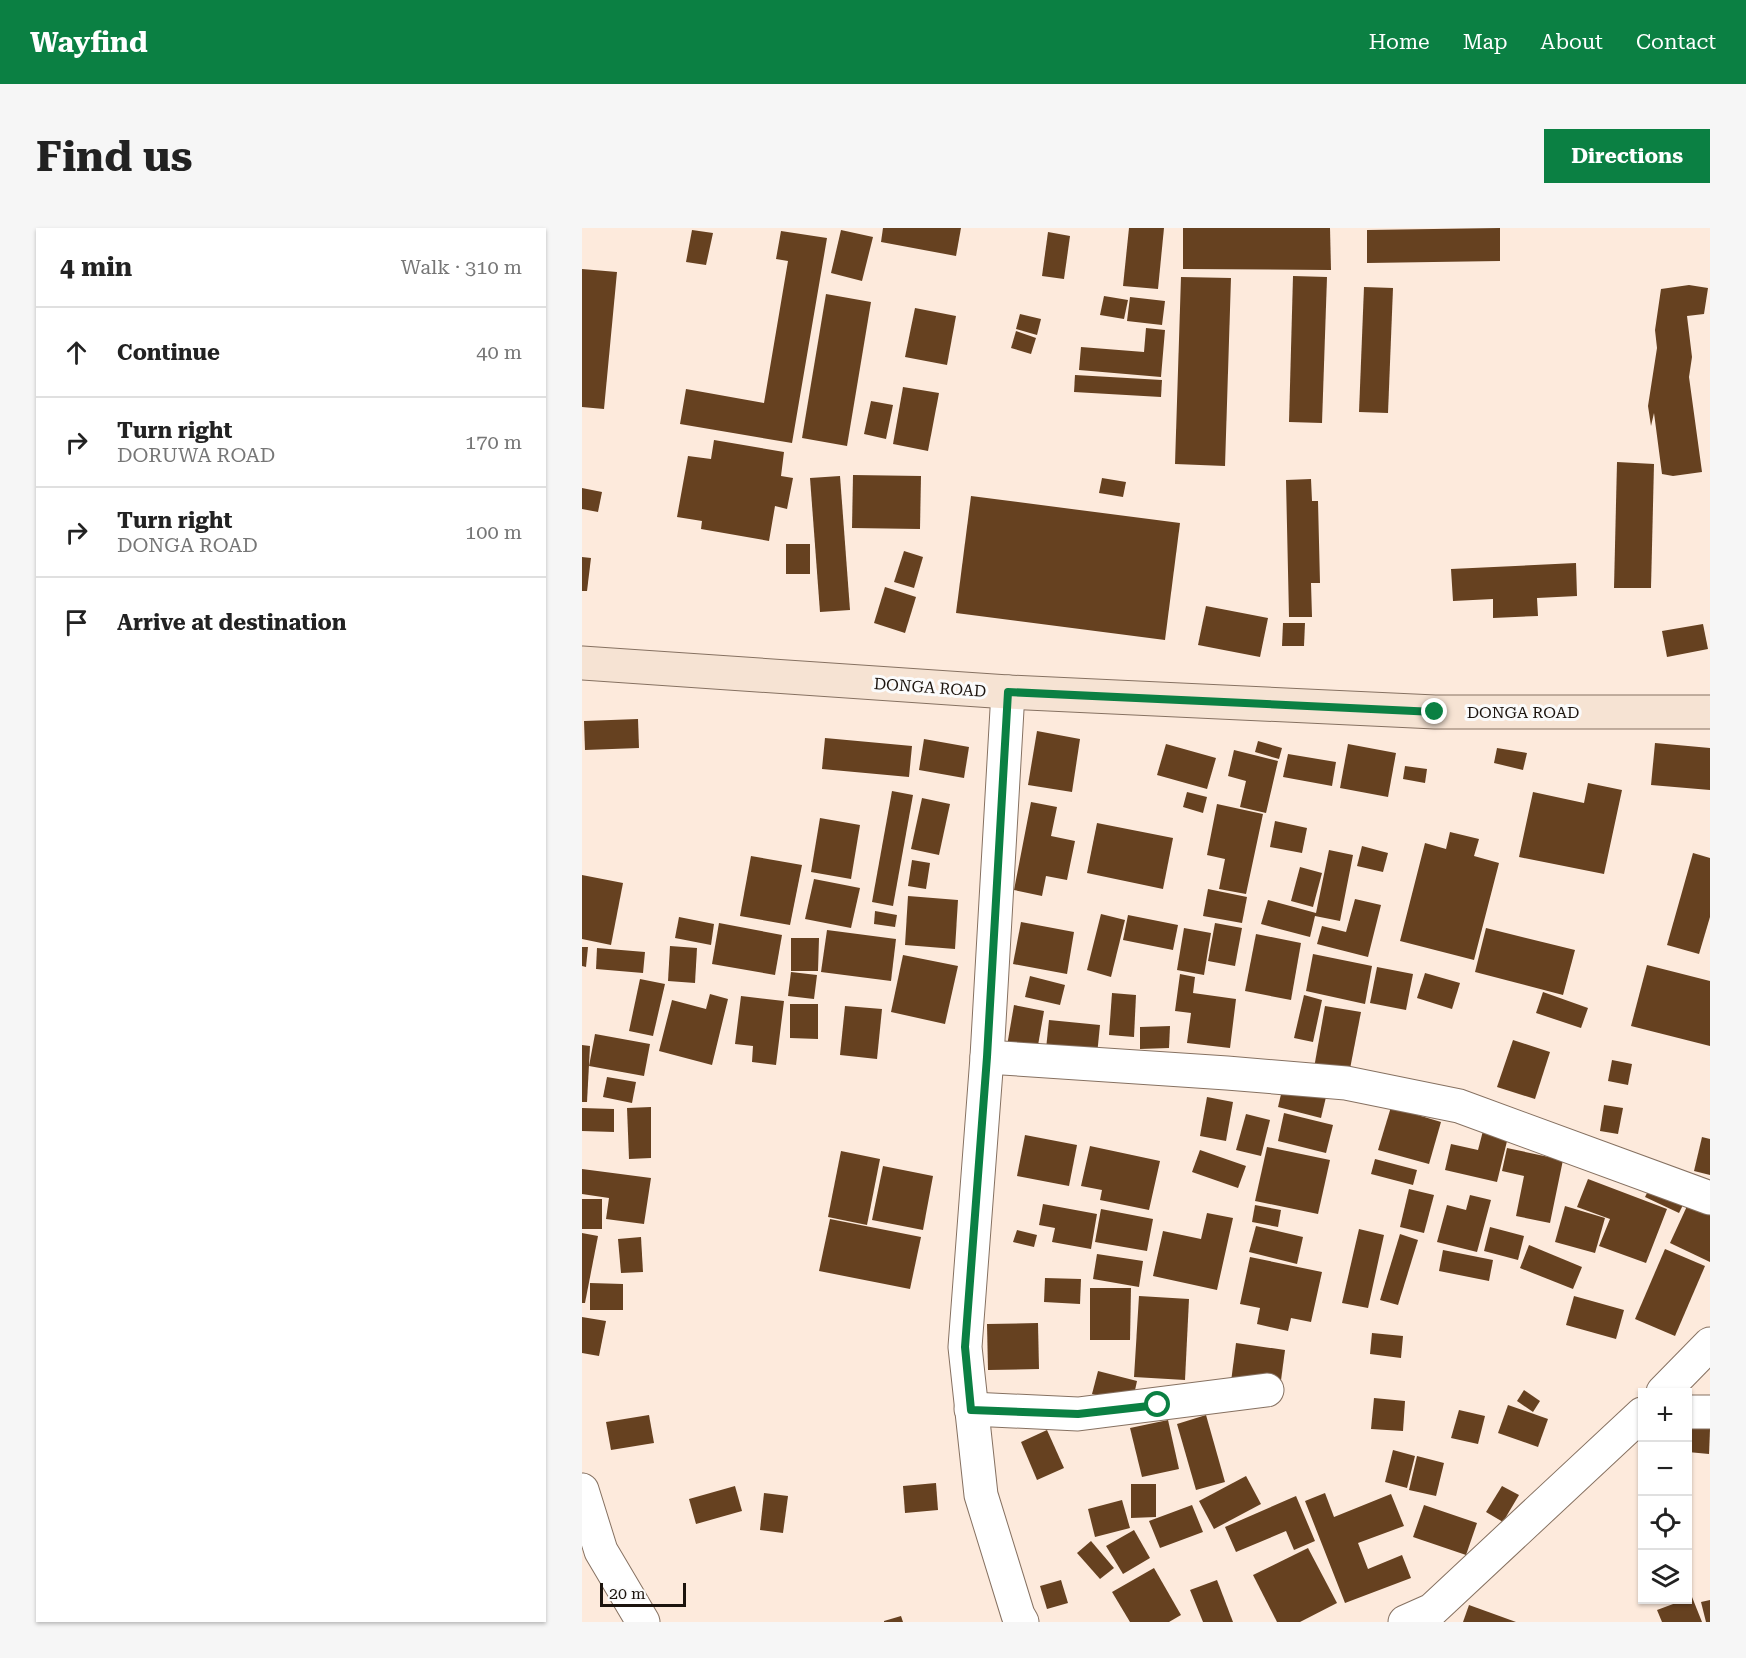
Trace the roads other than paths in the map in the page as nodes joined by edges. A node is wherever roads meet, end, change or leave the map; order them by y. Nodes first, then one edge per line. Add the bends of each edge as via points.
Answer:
1 (582, 663) edge
2 (1008, 692) junction
3 (1710, 712) edge
4 (987, 1057) junction
5 (1710, 1198) edge
6 (1710, 1344) edge
7 (1667, 1388) edge
8 (1267, 1390) dead end
9 (971, 1410) junction
10 (1692, 1412) edge
11 (1710, 1412) edge
12 (1638, 1418) edge
13 (582, 1490) edge
14 (1422, 1618) edge
15 (643, 1622) edge
16 (1022, 1622) edge

1 - 2 street, DONGA ROAD
2 - 3 street, DONGA ROAD via 1435,712
2 - 4 street
4 - 5 street via 1346,1083 1459,1106
4 - 9 street via 965,1347
6 - 7 street
8 - 9 street via 1078,1414
9 - 16 street via 981,1495
10 - 11 street
12 - 14 street
13 - 15 street via 601,1551

